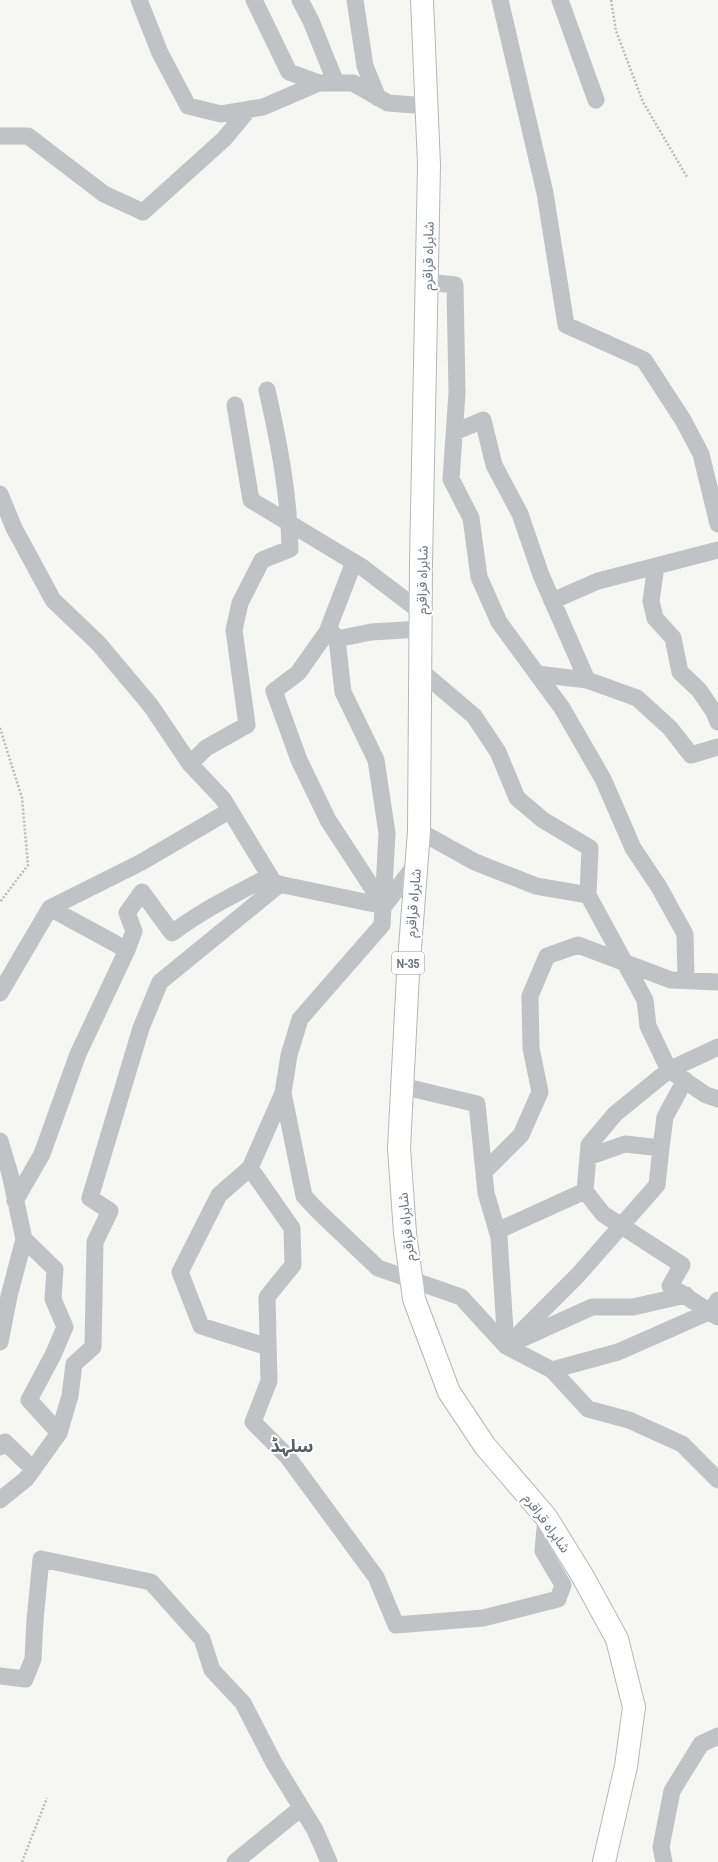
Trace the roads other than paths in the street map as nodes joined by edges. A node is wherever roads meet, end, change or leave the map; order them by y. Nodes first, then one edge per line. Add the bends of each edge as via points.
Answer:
1 (138, 0) edge
2 (254, 0) edge
3 (300, 0) edge
4 (356, 0) edge
5 (422, 0) edge
6 (500, 0) edge
7 (560, 0) edge
8 (336, 83) junction
9 (319, 84) junction
10 (378, 98) junction
11 (596, 100) dead end
12 (427, 106) junction
13 (250, 109) junction
14 (0, 136) edge
15 (427, 282) junction
16 (267, 390) dead end
17 (235, 405) dead end
18 (454, 432) junction
19 (0, 494) edge
20 (290, 523) junction
21 (718, 524) edge
22 (718, 550) edge
23 (354, 562) junction
24 (656, 566) junction
25 (552, 601) junction
26 (421, 620) junction
27 (333, 634) junction
28 (421, 671) junction
29 (537, 674) junction
30 (587, 680) junction
31 (718, 722) edge
32 (718, 747) edge
33 (190, 764) junction
34 (229, 811) junction
35 (419, 831) junction
36 (416, 864) junction
37 (275, 880) junction
38 (588, 895) junction
39 (384, 906) junction
40 (50, 908) junction
41 (127, 950) junction
42 (623, 962) junction
43 (686, 980) junction
44 (718, 982) edge
45 (0, 993) edge
46 (718, 1046) edge
47 (669, 1070) junction
48 (685, 1080) junction
49 (402, 1086) junction
50 (283, 1093) junction
51 (718, 1099) edge
52 (0, 1141) edge
53 (661, 1148) junction
54 (588, 1158) junction
55 (250, 1168) junction
56 (484, 1172) junction
57 (586, 1191) junction
58 (16, 1200) junction
59 (621, 1226) junction
60 (497, 1231) junction
61 (24, 1239) junction
62 (411, 1279) junction
63 (686, 1295) junction
64 (716, 1309) edge
65 (0, 1342) edge
66 (506, 1346) junction
67 (268, 1347) junction
68 (552, 1370) junction
69 (59, 1433) junction
70 (0, 1446) edge
71 (33, 1469) junction
72 (718, 1480) edge
73 (0, 1500) edge
74 (546, 1517) junction
75 (0, 1676) edge
76 (718, 1736) edge
77 (301, 1808) junction
78 (235, 1862) edge
79 (330, 1862) edge
80 (604, 1862) edge
81 (664, 1862) edge

1 - 13 street via 160,52 188,106 221,114
2 - 9 street via 289,72
3 - 8 street
4 - 10 street via 365,66
5 - 12 highway, شاہراہ قراقرم / N-35
6 - 21 street via 545,193 566,325 644,360 683,420 701,454
7 - 11 street
8 - 9 street
8 - 10 street via 353,83
9 - 13 street via 263,107
10 - 12 street via 388,103
12 - 15 highway, شاہراہ قراقرم / N-35 via 430,165
13 - 14 street via 224,139 143,212 104,194 28,136
15 - 18 street via 455,285 457,393
15 - 26 highway, شاہراہ قراقرم / N-35
16 - 20 street via 282,456
17 - 20 street via 251,500
18 - 25 street via 483,420 494,465 520,514
18 - 29 street via 451,479 471,518 479,577 499,622
19 - 33 street via 14,528 53,600 109,655 151,706
20 - 23 street
20 - 33 street via 290,549 262,560 240,603 234,630 247,725 206,748
22 - 24 street
23 - 26 street
23 - 27 street
24 - 25 street via 598,581
24 - 31 street via 651,601 655,618 673,638 680,672 699,690
25 - 30 street
26 - 27 street via 371,632
26 - 28 highway, شاہراہ قراقرم / N-35
27 - 39 street via 343,692 376,760 387,833
27 - 39 street via 298,673 274,691 299,760 328,820
28 - 35 highway, شاہراہ قراقرم / N-35
28 - 38 street via 474,716 498,752 517,798 543,820 590,848
29 - 30 street
29 - 43 street via 562,708 603,779 634,848 685,934
30 - 32 street via 637,698 670,728 691,755
33 - 34 street via 223,799
34 - 37 street
34 - 40 street via 140,863
35 - 36 highway, شاہراہ قراقرم / N-35
35 - 38 street via 475,862 536,886
36 - 39 street
36 - 49 highway, شاہراہ قراقرم / N-35
37 - 39 street
37 - 41 street via 208,908 172,933 142,892 127,913 134,931
37 - 69 street via 160,982 141,1028 90,1198 110,1211 95,1242 93,1347 74,1364 70,1396
38 - 42 street
39 - 50 street via 382,925 300,1020 289,1055
40 - 41 street
40 - 45 street
41 - 58 street via 78,1054 42,1154
42 - 43 street via 671,980
42 - 47 street via 645,1000 648,1026
42 - 56 street via 578,945 547,956 530,996 532,1048 540,1092 521,1135
43 - 44 street
46 - 47 street
47 - 48 street
47 - 54 street via 615,1114 589,1145
48 - 51 street via 706,1095
48 - 53 street via 665,1117
49 - 56 street via 477,1104
49 - 62 highway, شاہراہ قراقرم / N-35 via 399,1148
50 - 55 street
50 - 62 street via 304,1196 378,1268
52 - 58 street
53 - 54 street via 625,1144
53 - 59 street via 657,1186
54 - 57 street
55 - 67 street via 292,1228 293,1265 267,1297
55 - 67 street via 220,1195 180,1272 201,1326
56 - 60 street via 486,1194
57 - 59 street via 603,1214
57 - 60 street
58 - 61 street
59 - 63 street via 682,1266 670,1286
59 - 66 street via 578,1275
60 - 66 street
61 - 65 street
61 - 69 street via 55,1269 52,1298 65,1327 29,1400
62 - 66 street via 461,1297
62 - 74 highway, شاہراہ قراقرم / N-35 via 414,1299 449,1392 485,1446
63 - 64 street
63 - 66 street via 633,1307 592,1307
64 - 68 street via 618,1352
66 - 68 street
67 - 74 street via 269,1381 253,1422 287,1456 376,1577 396,1625 483,1618 558,1599 563,1585 543,1552
68 - 72 street via 588,1409 629,1420 682,1444
69 - 71 street
70 - 71 street via 5,1442
71 - 73 street via 26,1479
74 - 80 highway, شاہراہ قراقرم / N-35 via 617,1639 634,1707 626,1766
75 - 77 street via 25,1679 33,1659 41,1560 150,1582 202,1639 212,1670 243,1703
76 - 81 street via 701,1744 672,1791 661,1847
77 - 78 street
77 - 79 street

